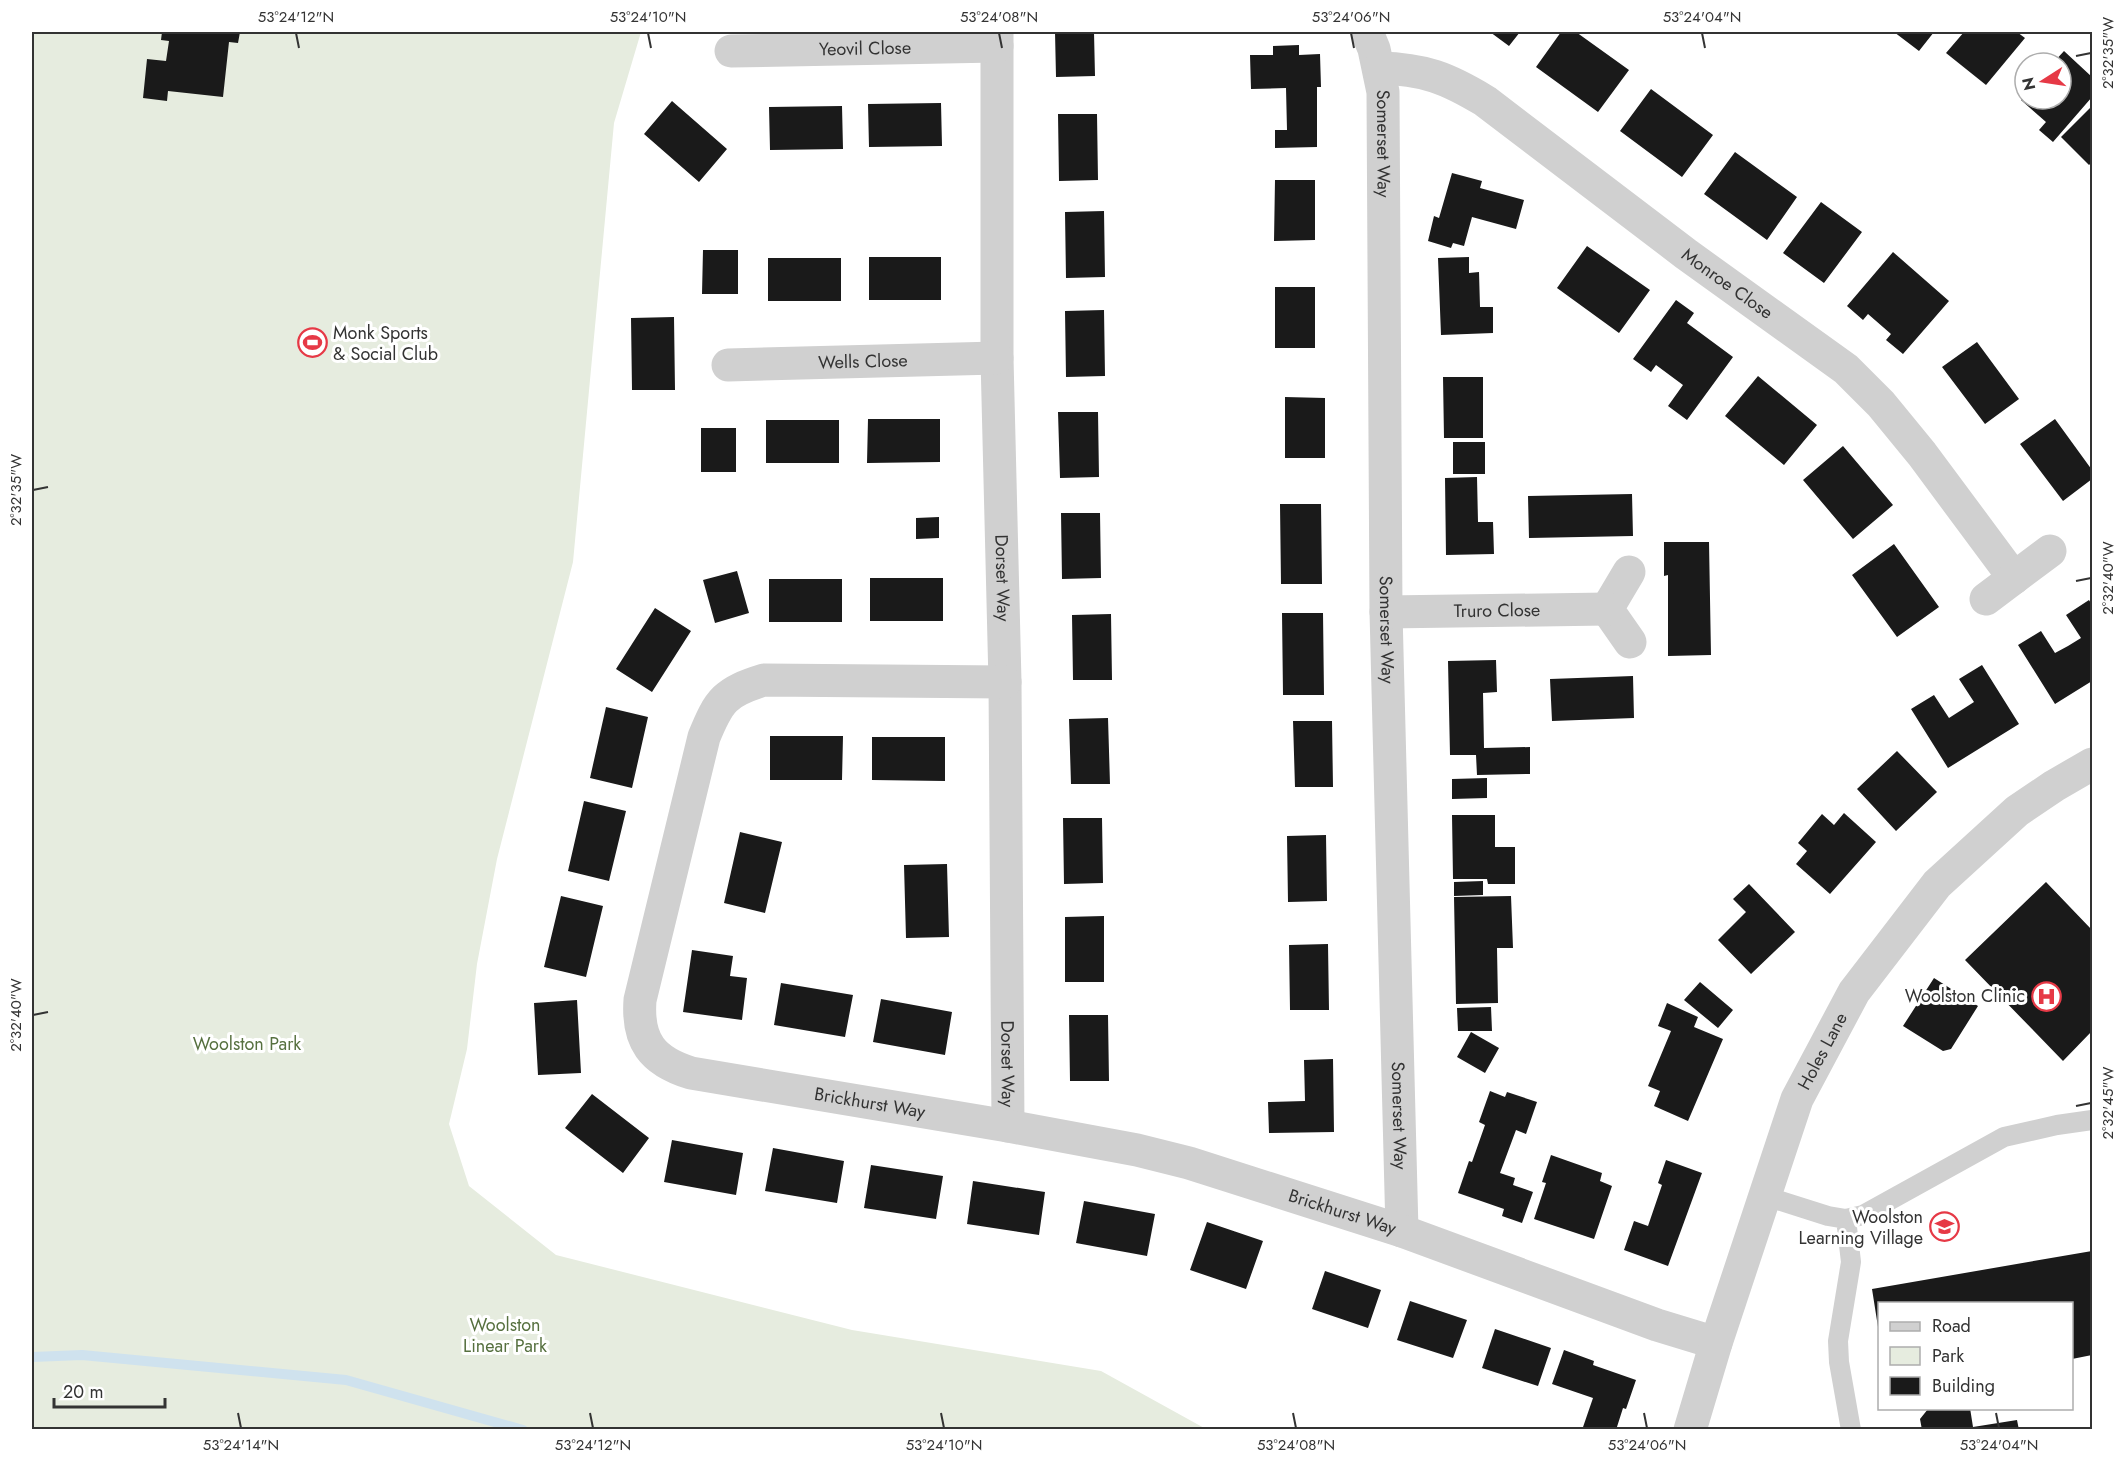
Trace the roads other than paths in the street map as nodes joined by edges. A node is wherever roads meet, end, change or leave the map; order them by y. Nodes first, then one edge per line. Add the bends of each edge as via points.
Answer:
1 (1367, 32) edge
2 (997, 39) edge
3 (731, 54) edge
4 (1379, 68) junction
5 (997, 358) junction
6 (728, 364) dead end
7 (2050, 551) dead end
8 (1629, 572) dead end
9 (2014, 578) junction
10 (1986, 599) dead end
11 (1606, 609) junction
12 (1386, 612) junction
13 (1630, 642) dead end
14 (1005, 682) junction
15 (2092, 764) edge
16 (2092, 1120) edge
17 (1008, 1126) junction
18 (1766, 1196) junction
19 (1846, 1219) junction
20 (1401, 1231) junction
21 (1716, 1343) junction
22 (1690, 1430) edge
23 (1851, 1430) edge

1 - 4 street, Somerset Way
2 - 3 street, Yeovil Close
2 - 5 street, Dorset Way
4 - 9 street, Monroe Close via 1434,75 1485,101 1686,254 1846,369 1922,454
4 - 12 street, Somerset Way via 1383,92
5 - 6 street, Wells Close
5 - 14 street, Dorset Way
7 - 9 street
8 - 11 street
9 - 10 street
11 - 12 street, Truro Close
11 - 13 street
12 - 20 street, Somerset Way
14 - 17 street, Dorset Way
14 - 17 street, Brickhurst Way via 764,680 738,688 716,707 704,737 639,1015 646,1044 673,1068
15 - 18 street, Holes Lane via 2017,811 1937,884 1854,992 1797,1099
16 - 19 lane via 2004,1137 1863,1215
17 - 20 street, Brickhurst Way via 1189,1163
18 - 19 lane
18 - 21 street, Holes Lane
19 - 23 lane via 1851,1262 1838,1341
20 - 21 street, Brickhurst Way
21 - 22 street, Holes Lane

